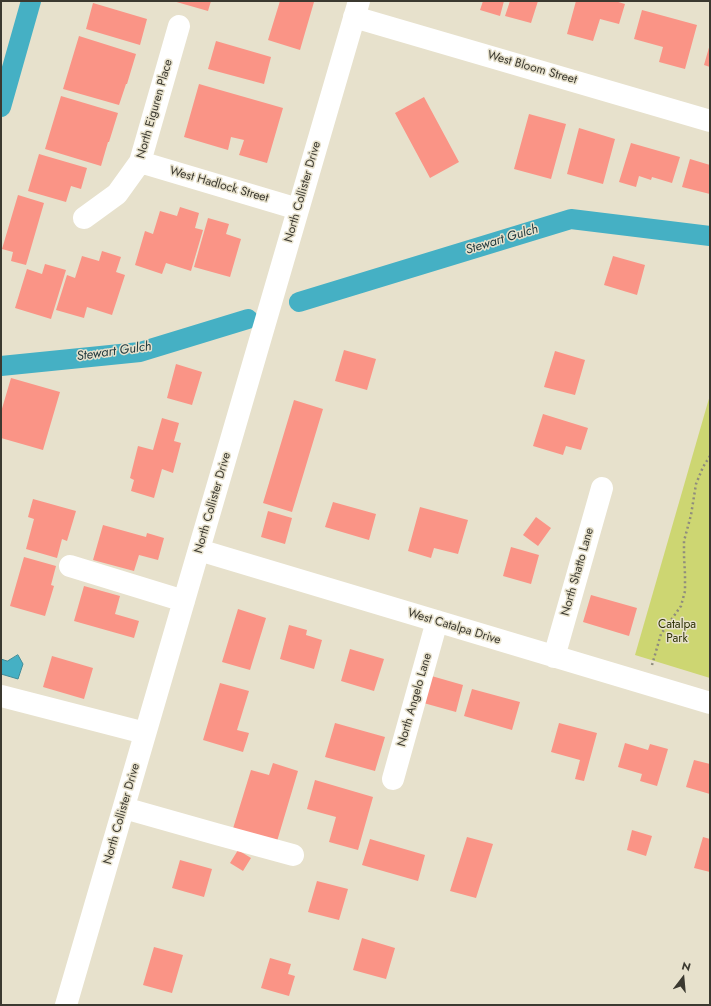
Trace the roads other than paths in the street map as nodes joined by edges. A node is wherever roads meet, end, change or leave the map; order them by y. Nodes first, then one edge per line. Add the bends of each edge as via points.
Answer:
1 (356, 9) edge
2 (179, 26) dead end
3 (710, 120) edge
4 (140, 162) junction
5 (298, 209) junction
6 (84, 218) dead end
7 (602, 488) dead end
8 (199, 550) junction
9 (70, 566) dead end
10 (184, 601) junction
11 (437, 621) junction
12 (554, 657) junction
13 (1, 696) edge
14 (710, 703) edge
15 (146, 733) junction
16 (393, 779) dead end
17 (124, 808) junction
18 (293, 855) dead end
19 (66, 1005) edge

1 - 3 street, West Bloom Street
1 - 5 street, North Collister Drive
2 - 4 street, North Eiguren Place
4 - 5 street, West Hadlock Street
4 - 6 street, North Eiguren Place via 117,194
5 - 8 street, North Collister Drive
7 - 12 street, North Shatto Lane
8 - 10 street, North Collister Drive
8 - 11 street, West Catalpa Drive
9 - 10 street
10 - 15 street, North Collister Drive
11 - 12 street, West Catalpa Drive
11 - 16 street, North Angelo Lane
12 - 14 street, West Catalpa Drive
13 - 15 street
15 - 17 street, North Collister Drive
17 - 18 street
17 - 19 street, North Collister Drive

